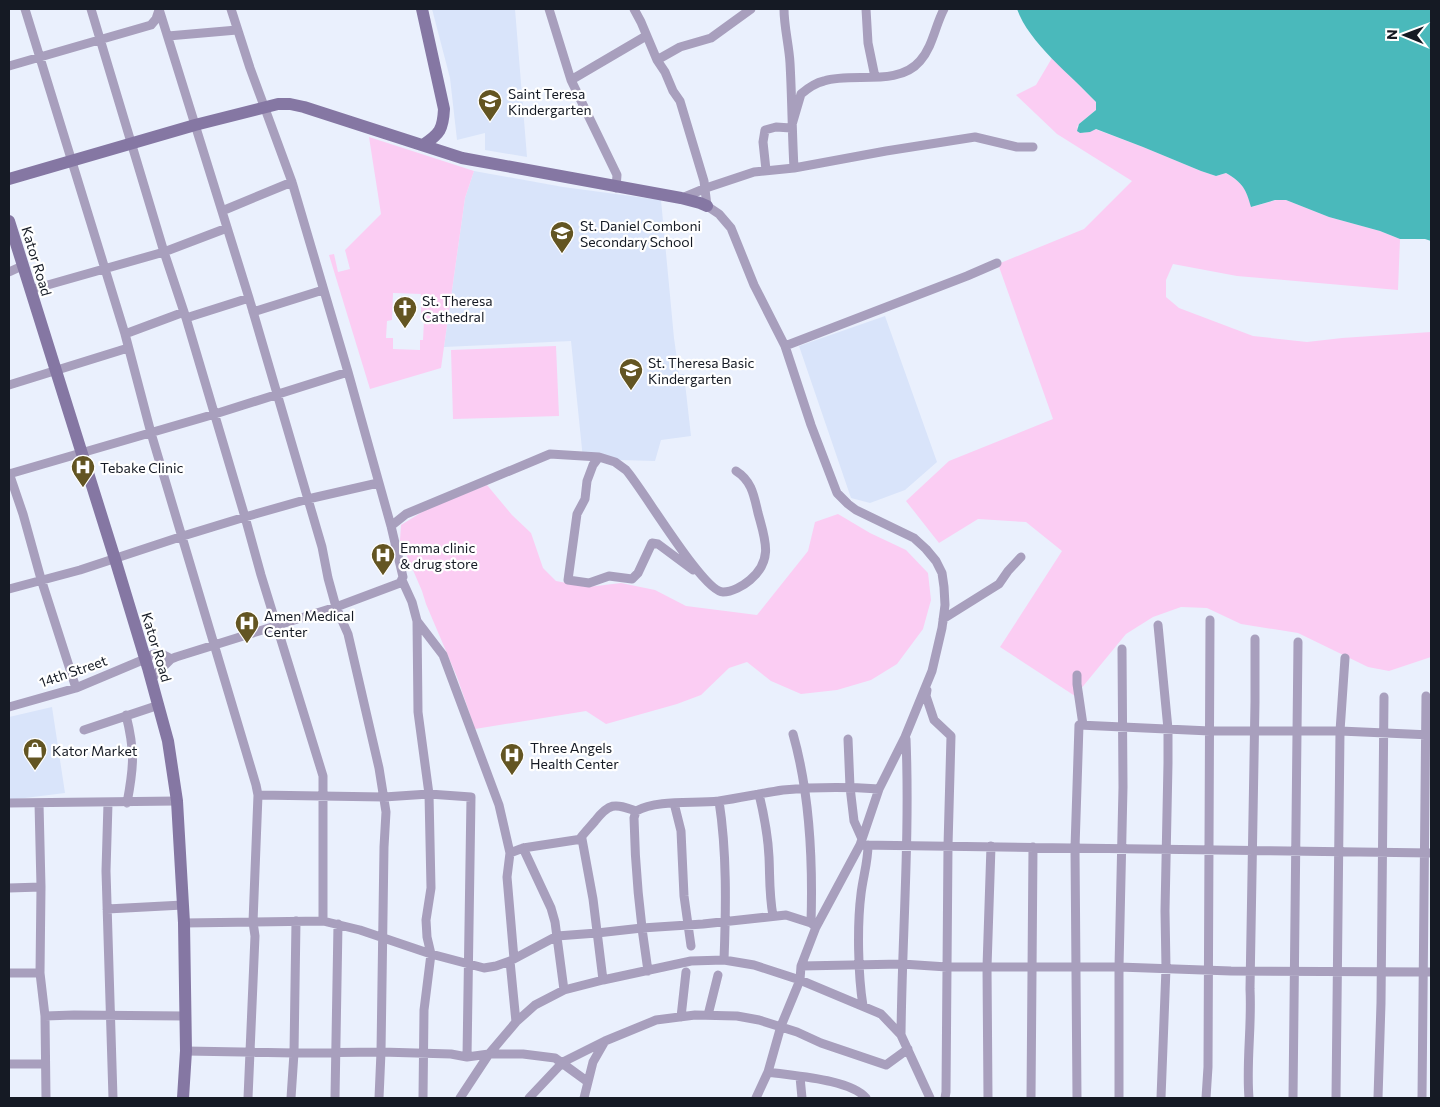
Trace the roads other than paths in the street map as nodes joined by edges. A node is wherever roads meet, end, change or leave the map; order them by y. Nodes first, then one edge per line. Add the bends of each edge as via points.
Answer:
1 (25, 9) edge
2 (91, 9) edge
3 (159, 9) edge
4 (231, 9) edge
5 (422, 9) edge
6 (549, 9) edge
7 (634, 9) edge
8 (751, 9) edge
9 (784, 9) edge
10 (866, 9) edge
11 (944, 9) edge
12 (151, 25) junction
13 (238, 30) junction
14 (167, 34) junction
15 (646, 36) junction
16 (101, 39) junction
17 (40, 58) junction
18 (657, 60) junction
19 (9, 66) edge
20 (875, 77) junction
21 (571, 80) junction
22 (264, 107) junction
23 (195, 125) junction
24 (791, 128) junction
25 (131, 143) junction
26 (423, 145) junction
27 (1033, 147) dead end
28 (71, 160) junction
29 (794, 168) junction
30 (766, 170) junction
31 (9, 179) edge
32 (292, 182) junction
33 (616, 188) junction
34 (706, 188) junction
35 (682, 198) junction
36 (707, 206) junction
37 (222, 211) junction
38 (9, 221) edge
39 (227, 228) junction
40 (164, 252) junction
41 (997, 263) dead end
42 (22, 266) junction
43 (104, 269) junction
44 (9, 272) edge
45 (30, 290) junction
46 (324, 290) junction
47 (249, 298) junction
48 (253, 312) junction
49 (185, 315) junction
50 (125, 334) junction
51 (785, 346) junction
52 (128, 348) junction
53 (56, 369) junction
54 (348, 372) junction
55 (9, 385) edge
56 (276, 393) junction
57 (215, 414) junction
58 (151, 433) junction
59 (81, 453) junction
60 (599, 457) junction
61 (736, 471) dead end
62 (9, 473) edge
63 (378, 483) junction
64 (308, 499) junction
65 (245, 517) junction
66 (391, 526) junction
67 (183, 536) junction
68 (1021, 557) dead end
69 (115, 559) junction
70 (41, 579) junction
71 (402, 580) junction
72 (705, 580) junction
73 (9, 589) edge
74 (336, 607) junction
75 (943, 619) junction
76 (1210, 620) dead end
77 (417, 621) junction
78 (1158, 625) dead end
79 (276, 626) junction
80 (1254, 639) dead end
81 (1298, 642) dead end
82 (215, 644) junction
83 (1122, 649) dead end
84 (1345, 658) dead end
85 (145, 659) junction
86 (171, 659) junction
87 (1077, 676) dead end
88 (151, 679) junction
89 (76, 688) junction
90 (1384, 696) dead end
91 (1426, 696) dead end
92 (159, 706) junction
93 (9, 707) edge
94 (126, 715) junction
95 (1083, 725) junction
96 (1123, 728) junction
97 (1168, 729) junction
98 (84, 730) dead end
99 (1210, 731) junction
100 (1340, 731) junction
101 (1255, 732) junction
102 (1297, 732) junction
103 (793, 734) dead end
104 (1384, 734) junction
105 (1428, 735) edge
106 (905, 737) junction
107 (848, 739) dead end
108 (850, 787) junction
109 (804, 788) junction
110 (879, 789) junction
111 (429, 794) junction
112 (759, 794) junction
113 (258, 795) junction
114 (322, 796) junction
115 (384, 798) junction
116 (177, 801) junction
117 (719, 801) junction
118 (9, 803) edge
119 (39, 803) junction
120 (108, 803) junction
121 (128, 803) junction
122 (674, 803) junction
123 (636, 811) junction
124 (579, 840) junction
125 (864, 843) junction
126 (906, 845) junction
127 (948, 846) junction
128 (991, 846) junction
129 (1033, 847) junction
130 (523, 848) junction
131 (1075, 848) junction
132 (1122, 848) junction
133 (1167, 850) junction
134 (1210, 850) junction
135 (1252, 850) junction
136 (1296, 851) junction
137 (1338, 851) junction
138 (1382, 852) junction
139 (1428, 852) edge
140 (510, 853) junction
141 (41, 887) junction
142 (9, 888) edge
143 (183, 905) junction
144 (107, 909) junction
145 (773, 916) junction
146 (296, 921) junction
147 (323, 921) junction
148 (253, 922) junction
149 (726, 922) junction
150 (184, 923) junction
151 (338, 924) junction
152 (688, 925) junction
153 (813, 925) junction
154 (642, 928) junction
155 (597, 933) junction
156 (556, 936) junction
157 (383, 938) junction
158 (691, 946) dead end
159 (431, 954) junction
160 (512, 960) junction
161 (724, 960) junction
162 (469, 963) junction
163 (860, 964) junction
164 (902, 964) junction
165 (801, 966) junction
166 (947, 967) junction
167 (987, 967) junction
168 (1032, 967) junction
169 (1075, 967) junction
170 (1119, 967) junction
171 (1166, 968) junction
172 (1208, 969) junction
173 (648, 970) junction
174 (1251, 970) junction
175 (1294, 971) junction
176 (686, 972) dead end
177 (1337, 972) junction
178 (1380, 972) junction
179 (1427, 972) edge
180 (40, 973) junction
181 (9, 974) edge
182 (718, 975) dead end
183 (603, 980) junction
184 (800, 980) junction
185 (564, 990) junction
186 (863, 1006) junction
187 (111, 1015) junction
188 (708, 1015) junction
189 (46, 1016) junction
190 (185, 1016) junction
191 (681, 1017) junction
192 (516, 1022) junction
193 (781, 1026) junction
194 (901, 1035) junction
195 (605, 1041) junction
196 (908, 1049) junction
197 (186, 1050) junction
198 (250, 1052) junction
199 (381, 1052) junction
200 (294, 1053) junction
201 (336, 1053) junction
202 (423, 1053) junction
203 (489, 1054) junction
204 (466, 1057) junction
205 (563, 1062) junction
206 (9, 1064) edge
207 (45, 1064) junction
208 (768, 1072) junction
209 (800, 1077) junction
210 (588, 1082) junction
211 (46, 1098) edge
212 (113, 1098) edge
213 (183, 1098) edge
214 (248, 1098) edge
215 (290, 1098) edge
216 (335, 1098) edge
217 (379, 1098) edge
218 (423, 1098) edge
219 (460, 1098) edge
220 (529, 1098) edge
221 (584, 1098) edge
222 (756, 1098) edge
223 (802, 1098) edge
224 (866, 1098) edge
225 (930, 1098) edge
226 (945, 1098) edge
227 (988, 1098) edge
228 (1031, 1098) edge
229 (1076, 1098) edge
230 (1119, 1098) edge
231 (1161, 1098) edge
232 (1206, 1098) edge
233 (1249, 1098) edge
234 (1293, 1098) edge
235 (1336, 1098) edge
236 (1378, 1098) edge
237 (1422, 1098) edge

1 - 17 street
2 - 16 street
3 - 12 street
3 - 14 street
4 - 13 street
5 - 26 main road via 444,109 444,123 437,135
6 - 21 street
7 - 15 street
8 - 18 street via 712,38 680,48
9 - 24 street via 790,61
10 - 20 street
11 - 20 street via 920,62 900,74
12 - 14 street
12 - 16 street
13 - 14 street
13 - 22 street
14 - 23 street
15 - 18 street
15 - 21 street
16 - 17 street
16 - 25 street
17 - 19 street
17 - 28 street
18 - 34 street via 680,102
20 - 24 street via 824,80 808,88 801,94
21 - 33 street via 617,175
22 - 23 main road
22 - 26 main road via 290,104 304,107
22 - 32 street
23 - 25 main road
23 - 37 street
24 - 29 street
24 - 30 street via 764,130
25 - 28 main road
25 - 40 street
26 - 33 main road via 462,158
27 - 29 street via 1017,147 976,137
28 - 31 main road
28 - 43 street
29 - 30 street
30 - 34 street
32 - 37 street
32 - 46 street
33 - 35 main road
34 - 35 street
34 - 36 street
35 - 36 main road
36 - 51 street via 731,228 754,285
37 - 39 street
38 - 42 main road, Kator Road
39 - 40 street
39 - 47 street
40 - 43 street
40 - 49 street
41 - 51 street
42 - 44 street
42 - 45 main road, Kator Road
43 - 45 street
43 - 50 street
45 - 53 main road, Kator Road
46 - 48 street
46 - 54 street
47 - 48 street
47 - 49 street
48 - 56 street
49 - 50 street
49 - 57 street
50 - 52 street
51 - 75 street via 837,493 856,510 914,538 926,549 942,573
52 - 53 street
52 - 58 street
53 - 55 street
53 - 59 main road, Kator Road
54 - 56 street
54 - 63 street
56 - 57 street
56 - 64 street
57 - 58 street
57 - 65 street
58 - 59 street
58 - 67 street
59 - 62 street
59 - 69 main road, Kator Road
60 - 66 street via 550,454 406,514
60 - 72 street via 615,462 631,475
60 - 72 street via 592,465 585,500 577,514 568,580 589,584 609,576 632,579 650,545 656,543
61 - 72 street via 751,486 766,544 766,557 759,573 733,590 717,591
62 - 70 street
63 - 64 street
63 - 66 street
64 - 65 street
64 - 74 street
65 - 67 street
65 - 79 street
66 - 71 street
67 - 69 street
67 - 82 street
68 - 75 street via 999,584
69 - 70 street
69 - 85 main road, Kator Road
70 - 73 street
70 - 89 street
71 - 74 street
71 - 77 street
74 - 79 street
74 - 115 street via 348,634
75 - 106 street via 932,671
75 - 127 street via 926,696 934,720 951,736
76 - 99 street
77 - 111 street via 418,712
77 - 140 street via 443,655 454,680 500,805
78 - 97 street
79 - 82 street
79 - 114 street via 323,776
80 - 101 street
81 - 102 street
82 - 86 street
82 - 113 street
83 - 96 street
84 - 100 street
85 - 86 street, 14th Street via 159,652
85 - 88 main road, Kator Road
85 - 89 street, 14th Street
86 - 88 street
87 - 95 street
88 - 92 main road, Kator Road
89 - 93 street, 14th Street
90 - 104 street
91 - 105 street
92 - 94 street
92 - 116 main road, Kator Road via 170,750
94 - 98 street
94 - 121 street via 134,749
95 - 96 street
95 - 131 street via 1079,725
96 - 97 street
96 - 132 street
97 - 99 street
97 - 133 street
99 - 101 street
99 - 134 street
100 - 102 street
100 - 104 street
100 - 137 street
101 - 102 street
101 - 135 street
102 - 136 street
103 - 109 street
104 - 105 street
104 - 138 street
105 - 139 street
106 - 110 street
106 - 126 street
107 - 108 street
108 - 109 street
108 - 110 street
108 - 125 street via 854,821
109 - 112 street
109 - 153 street
110 - 125 street
111 - 115 street
111 - 159 street via 431,888 426,920
111 - 162 street via 471,797
112 - 117 street
112 - 145 street via 766,827
113 - 114 street
113 - 148 street
114 - 115 street
114 - 147 street
115 - 157 street
116 - 121 street
116 - 143 main road, Kator Road
117 - 122 street
117 - 149 street via 724,834
118 - 119 street
119 - 120 street
119 - 141 street
120 - 121 street
120 - 144 street
122 - 123 street via 642,807
122 - 152 street via 681,831
123 - 124 street via 618,805 605,809
123 - 154 street via 634,849
124 - 130 street
124 - 155 street via 582,839
125 - 126 street
125 - 153 street
125 - 163 street via 868,860 860,902
126 - 127 street
126 - 164 street
127 - 128 street
127 - 166 street
128 - 129 street
128 - 167 street
129 - 131 street
129 - 168 street
130 - 140 street
130 - 156 street via 551,908
131 - 132 street
131 - 169 street
132 - 133 street
132 - 170 street
133 - 134 street
133 - 171 street
134 - 135 street
134 - 172 street
135 - 136 street
135 - 174 street
136 - 137 street
136 - 175 street
137 - 138 street
137 - 177 street
138 - 139 street
138 - 178 street
139 - 179 street
140 - 160 street via 507,877
141 - 142 street
141 - 180 street
143 - 144 street
143 - 150 main road, Kator Road
144 - 187 street
145 - 149 street
145 - 153 street via 786,915
146 - 147 street
146 - 148 street
146 - 200 street
147 - 151 street
148 - 150 street
148 - 198 street
149 - 152 street
149 - 161 street
150 - 190 main road, Kator Road
151 - 157 street
151 - 201 street
152 - 154 street
152 - 158 street
153 - 165 street
154 - 155 street
154 - 173 street
155 - 156 street
155 - 183 street
156 - 160 street
156 - 185 street
157 - 159 street
157 - 199 street
159 - 162 street
159 - 202 street
160 - 162 street via 484,968
160 - 192 street
161 - 173 street via 691,961
161 - 184 street via 754,965
162 - 204 street
163 - 164 street
163 - 165 street
163 - 186 street
164 - 166 street
164 - 194 street
165 - 184 street
166 - 167 street
166 - 226 street
167 - 168 street
167 - 227 street
168 - 169 street
168 - 228 street
169 - 170 street
169 - 229 street
170 - 171 street
170 - 230 street
171 - 172 street
171 - 231 street
172 - 174 street
172 - 232 street
173 - 183 street
174 - 175 street
174 - 233 street
175 - 177 street
175 - 234 street
176 - 191 street
177 - 178 street
177 - 235 street
178 - 179 street
178 - 236 street
179 - 237 street
180 - 181 street
180 - 189 street
182 - 188 street
183 - 185 street
184 - 186 street
184 - 193 street
185 - 192 street via 535,1005
186 - 194 street via 882,1014
187 - 189 street
187 - 190 street
187 - 212 street
188 - 191 street
188 - 193 street via 737,1016
189 - 207 street
190 - 197 main road, Kator Road
191 - 195 street via 646,1023
192 - 203 street
193 - 196 street via 879,1064 890,1063
193 - 208 street
194 - 196 street
195 - 205 street
195 - 210 street via 592,1062
196 - 225 street
197 - 198 street
197 - 213 main road, Kator Road
198 - 200 street
198 - 214 street
199 - 201 street
199 - 202 street
199 - 217 street
200 - 201 street
200 - 215 street
201 - 216 street
202 - 204 street
202 - 218 street
203 - 204 street
203 - 205 street via 539,1055
203 - 219 street
205 - 210 street
205 - 220 street
206 - 207 street
207 - 211 street
208 - 209 street
208 - 222 street
209 - 223 street
209 - 224 street via 838,1083
210 - 221 street

